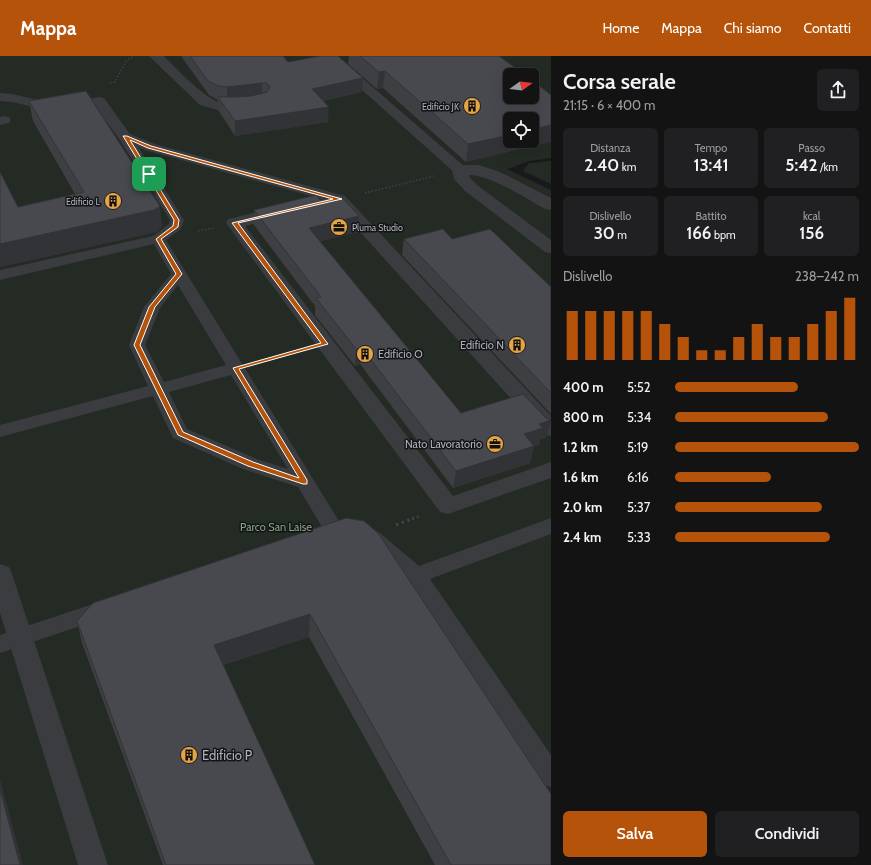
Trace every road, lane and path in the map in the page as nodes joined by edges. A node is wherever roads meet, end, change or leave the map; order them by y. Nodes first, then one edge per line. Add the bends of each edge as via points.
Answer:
1 (156, 56) edge
2 (330, 56) edge
3 (0, 97) edge
4 (262, 102) edge
5 (125, 136) junction
6 (460, 170) junction
7 (339, 199) junction
8 (551, 205) edge
9 (158, 239) junction
10 (551, 248) edge
11 (179, 274) junction
12 (0, 275) edge
13 (325, 344) junction
14 (236, 368) junction
15 (159, 388) junction
16 (551, 429) edge
17 (0, 431) edge
18 (551, 470) edge
19 (305, 482) junction
20 (448, 506) junction
21 (551, 526) edge
22 (390, 527) dead end
23 (335, 531) junction
24 (305, 541) edge
25 (0, 574) edge
26 (416, 576) junction
27 (125, 602) edge
28 (10, 641) edge
29 (551, 776) edge
30 (93, 865) edge

1 - 4 street via 198,97 209,104 224,108
2 - 6 lane
3 - 5 street via 60,109 99,101
5 - 7 street via 150,147
5 - 9 lane via 176,220 176,226
6 - 7 path
6 - 8 street via 478,170 494,175
6 - 10 street via 462,179 471,188
7 - 13 street via 234,223
7 - 16 street
9 - 11 lane
9 - 12 lane
11 - 14 lane
11 - 15 lane via 152,307 137,345
13 - 14 path
13 - 20 street
14 - 15 lane
14 - 19 lane
15 - 17 lane
15 - 19 lane via 180,433 250,464
18 - 20 street
19 - 23 lane
20 - 22 path
21 - 26 lane
23 - 24 lane
23 - 26 lane via 360,530 378,541
25 - 28 street
26 - 29 lane
27 - 28 lane
28 - 30 street

